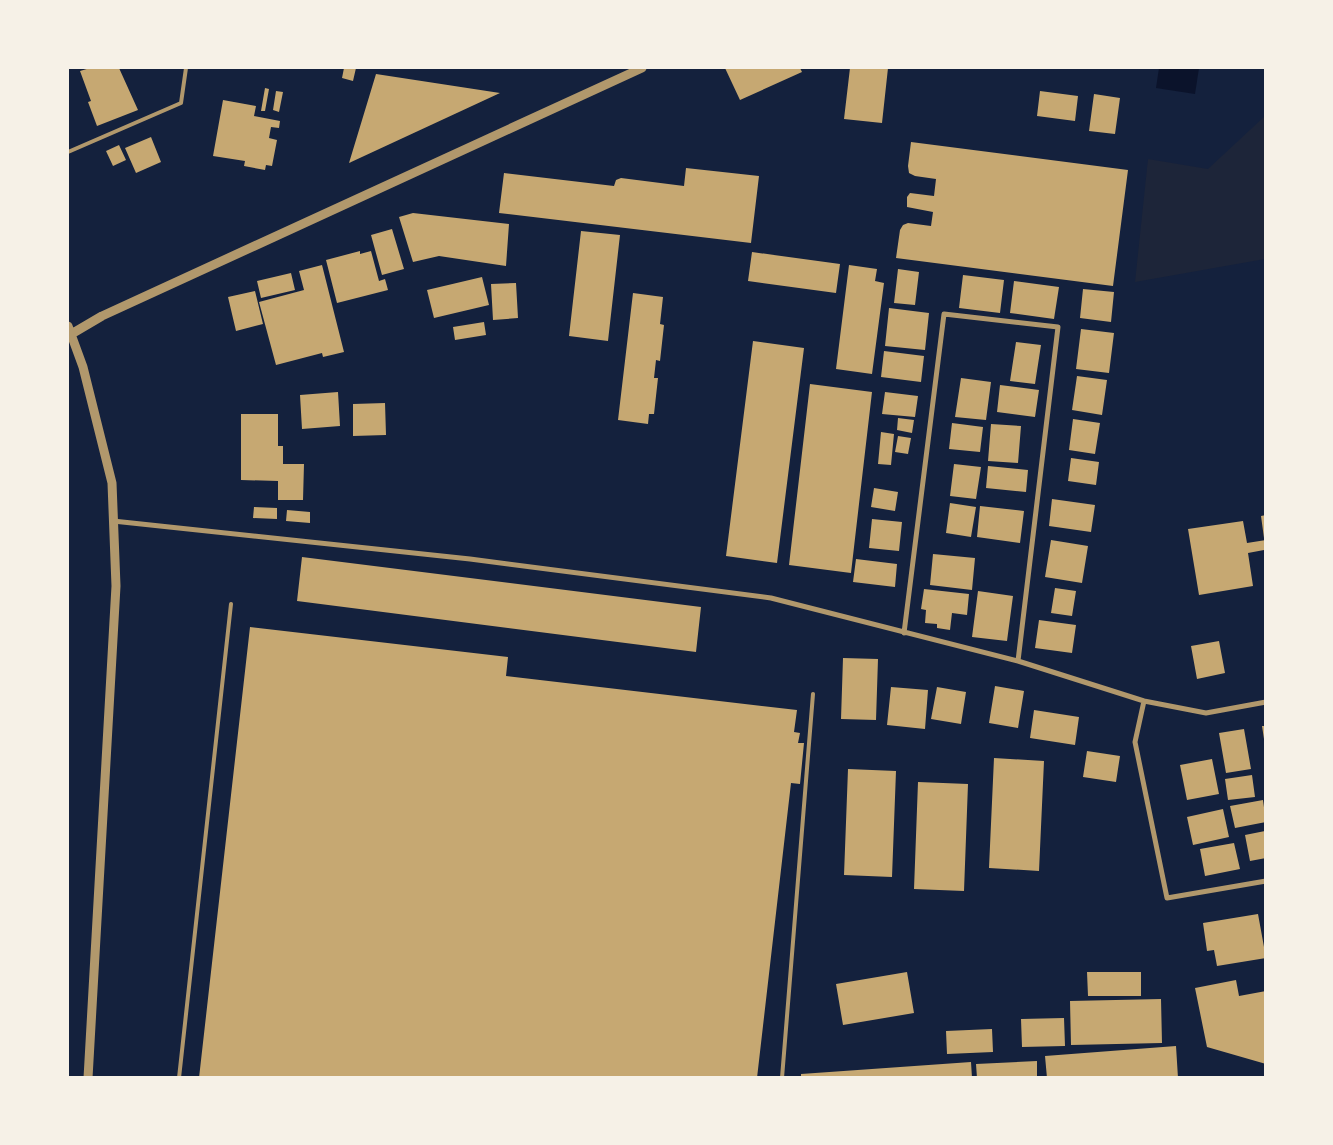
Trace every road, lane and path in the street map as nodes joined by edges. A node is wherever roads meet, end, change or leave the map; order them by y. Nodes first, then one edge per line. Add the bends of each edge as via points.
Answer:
1 (186, 68) edge
2 (642, 68) edge
3 (68, 152) edge
4 (69, 332) edge
5 (113, 521) junction
6 (231, 604) dead end
7 (904, 633) junction
8 (1018, 662) junction
9 (813, 694) dead end
10 (1144, 701) junction
11 (1266, 702) edge
12 (1266, 881) edge
13 (88, 1078) edge
14 (179, 1078) edge
15 (782, 1078) edge

1 - 3 lane via 181,102
2 - 4 street
4 - 5 street via 83,367 112,483
5 - 7 street via 470,559 771,598
5 - 13 street via 116,586
6 - 14 lane
7 - 8 street
7 - 8 street via 944,314 1058,327
8 - 10 street
9 - 15 lane
10 - 11 street via 1206,713
10 - 12 street via 1135,742 1167,898

